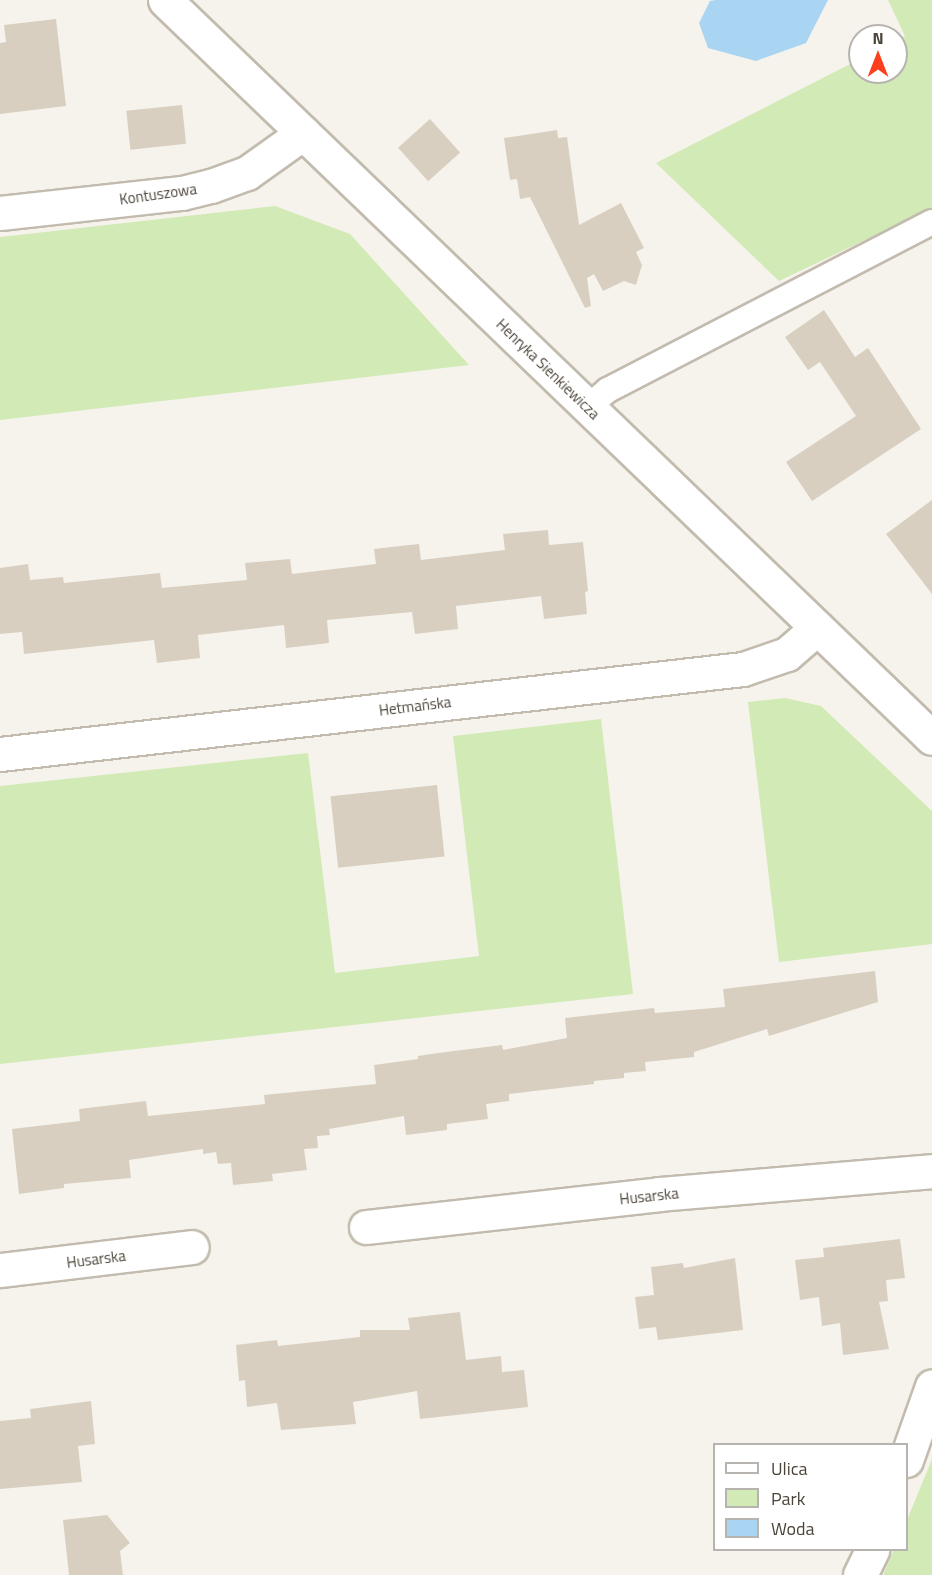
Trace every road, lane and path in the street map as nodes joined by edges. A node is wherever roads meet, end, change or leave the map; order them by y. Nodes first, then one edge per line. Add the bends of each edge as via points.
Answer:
1 (165, 0) edge
2 (303, 134) junction
3 (0, 213) edge
4 (932, 222) edge
5 (587, 408) junction
6 (817, 627) junction
7 (932, 738) edge
8 (0, 754) edge
9 (932, 1171) edge
10 (366, 1227) dead end
11 (192, 1247) dead end
12 (0, 1270) edge
13 (932, 1386) edge
14 (908, 1454) edge
15 (872, 1551) edge
16 (860, 1575) edge

1 - 2 street, Henryka Sienkiewicza
2 - 3 street, Kontuszowa via 248,172 211,186 182,193
2 - 5 street, Henryka Sienkiewicza
4 - 5 lane via 608,390
5 - 6 street, Henryka Sienkiewicza
6 - 7 street, Henryka Sienkiewicza
6 - 8 street, Hetmańska via 787,654 743,669
9 - 10 street, Husarska via 659,1194
11 - 12 street, Husarska
13 - 14 street
15 - 16 street

